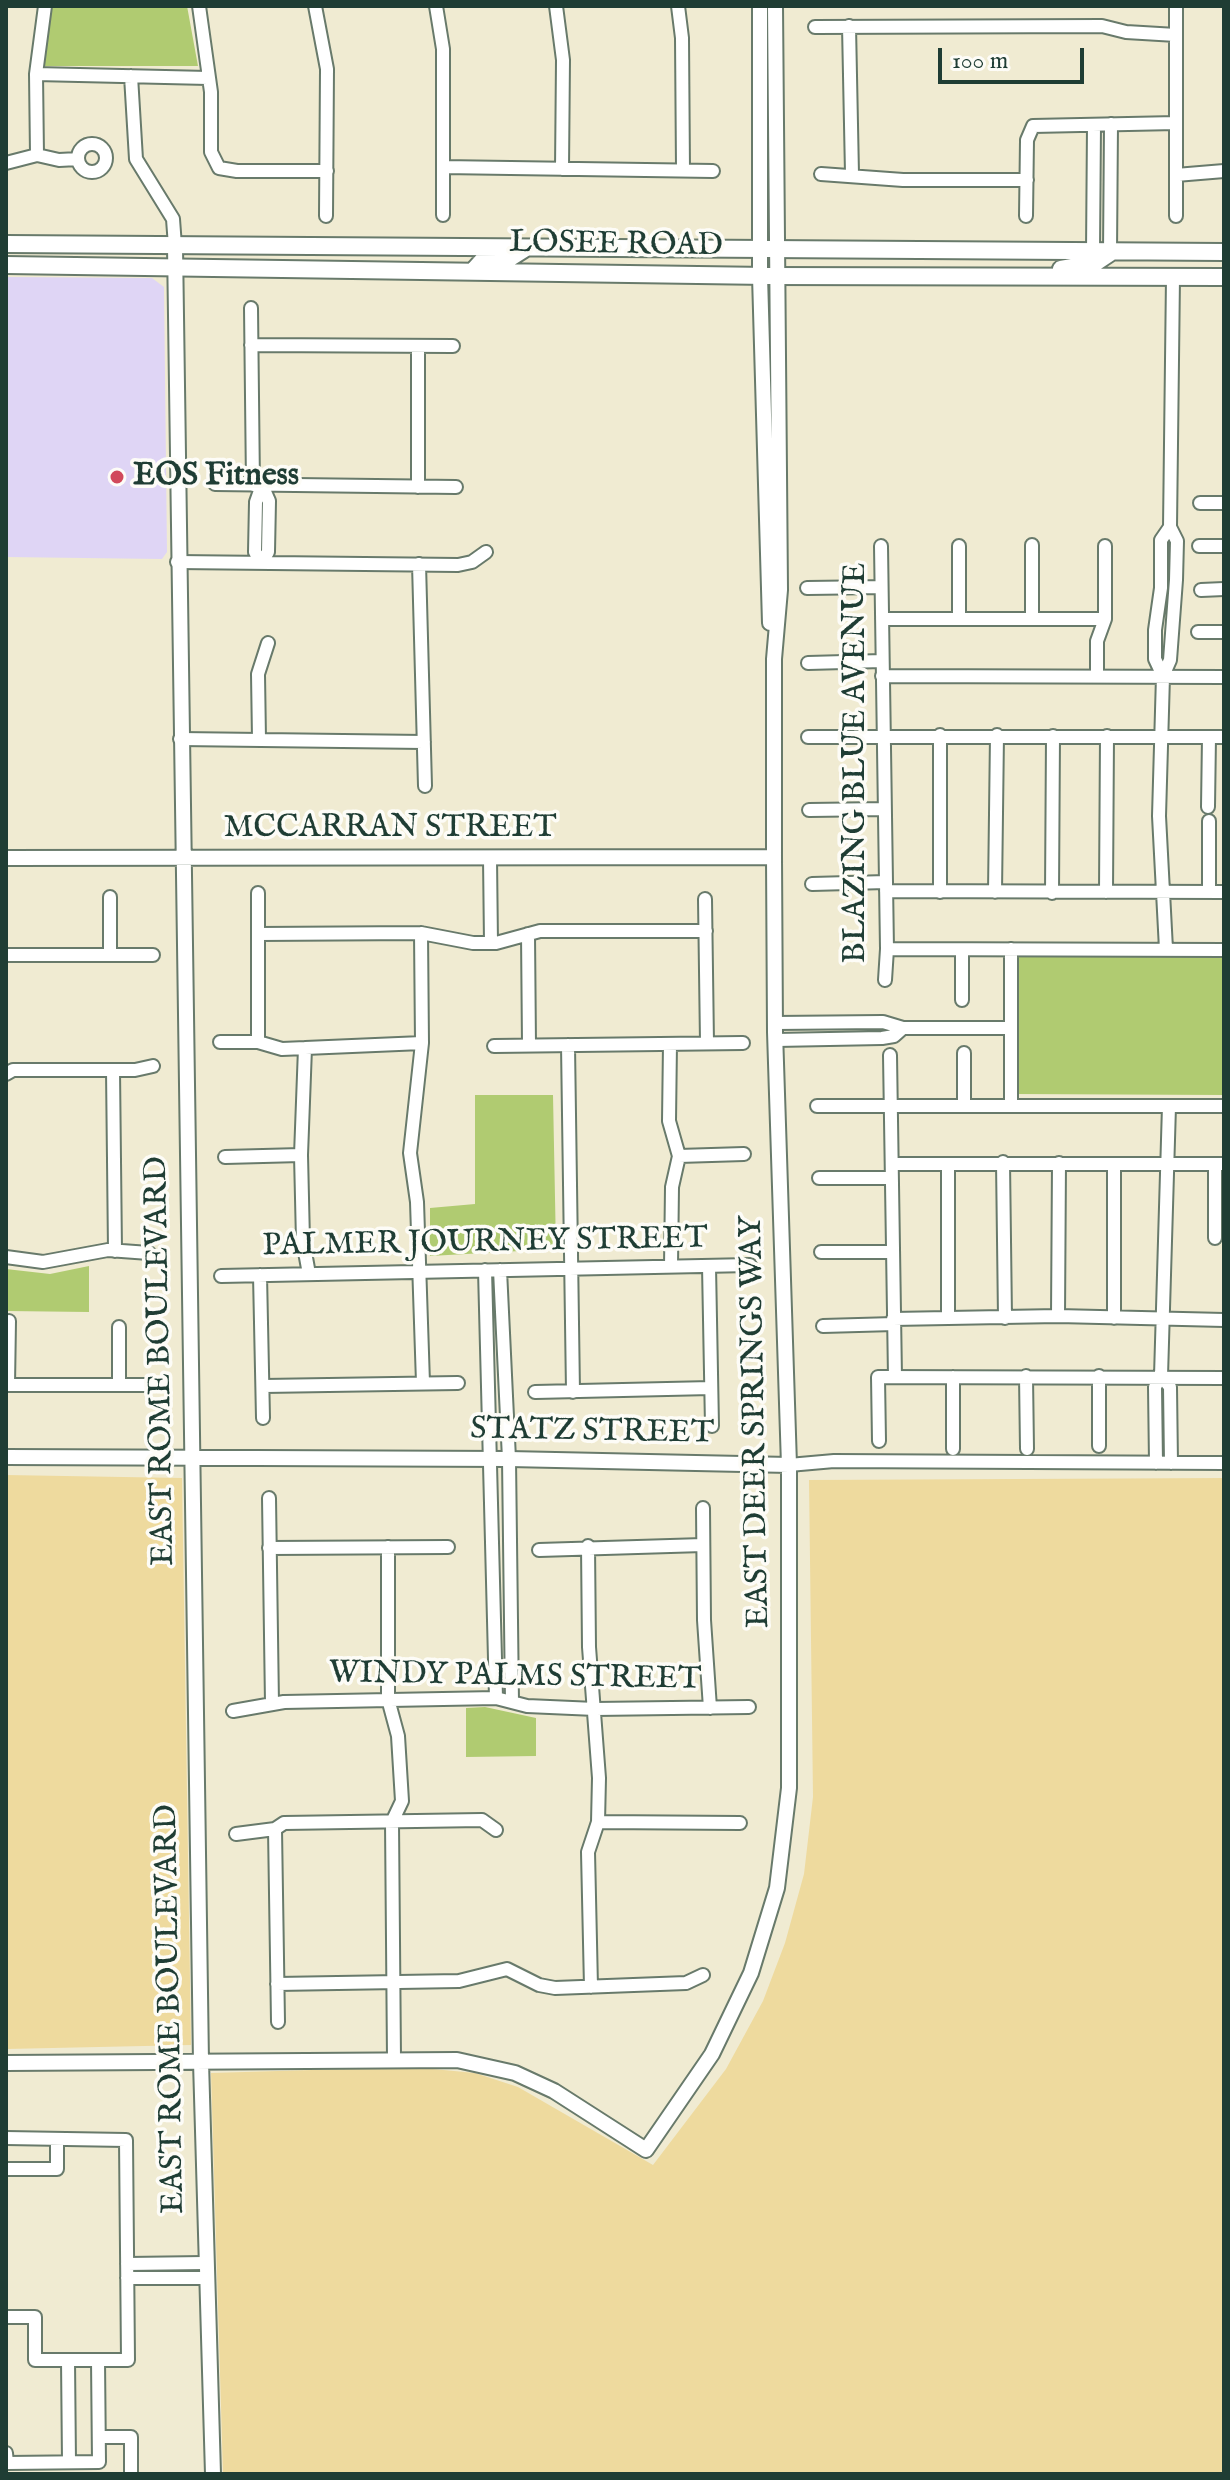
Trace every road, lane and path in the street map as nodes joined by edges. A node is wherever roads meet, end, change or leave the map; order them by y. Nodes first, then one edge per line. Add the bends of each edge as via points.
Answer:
1 (45, 6) edge
2 (199, 6) edge
3 (315, 6) edge
4 (436, 6) edge
5 (556, 6) edge
6 (678, 6) edge
7 (760, 6) edge
8 (775, 6) edge
9 (1176, 6) edge
10 (849, 26) junction
11 (815, 27) dead end
12 (1176, 35) junction
13 (36, 74) junction
14 (131, 76) junction
15 (208, 78) junction
16 (1176, 123) junction
17 (1111, 124) junction
18 (1094, 125) junction
19 (37, 155) junction
20 (78, 159) dead end
21 (6, 163) edge
22 (443, 167) junction
23 (562, 169) junction
24 (683, 170) junction
25 (327, 171) junction
26 (713, 171) dead end
27 (1224, 171) edge
28 (821, 174) dead end
29 (852, 174) junction
30 (1176, 175) junction
31 (1027, 180) junction
32 (443, 215) dead end
33 (326, 216) dead end
34 (1026, 216) dead end
35 (1176, 216) dead end
36 (6, 244) edge
37 (175, 246) junction
38 (528, 247) junction
39 (472, 249) junction
40 (768, 249) junction
41 (1102, 252) junction
42 (1224, 252) edge
43 (6, 265) edge
44 (175, 267) junction
45 (410, 270) junction
46 (473, 271) junction
47 (768, 276) junction
48 (1021, 277) junction
49 (1173, 277) junction
50 (1224, 277) edge
51 (251, 308) dead end
52 (251, 345) junction
53 (453, 346) dead end
54 (418, 347) junction
55 (215, 484) dead end
56 (257, 485) junction
57 (418, 487) junction
58 (456, 487) dead end
59 (1200, 503) dead end
60 (1224, 503) edge
61 (1032, 545) dead end
62 (881, 546) dead end
63 (959, 546) dead end
64 (1105, 546) dead end
65 (1199, 546) dead end
66 (1224, 546) edge
67 (486, 552) dead end
68 (177, 562) junction
69 (261, 563) junction
70 (419, 564) junction
71 (881, 587) junction
72 (807, 588) dead end
73 (1224, 589) edge
74 (1201, 590) dead end
75 (959, 618) junction
76 (1032, 618) junction
77 (882, 619) junction
78 (1105, 619) junction
79 (1198, 632) dead end
80 (1224, 632) edge
81 (268, 643) dead end
82 (882, 661) junction
83 (808, 663) dead end
84 (882, 676) junction
85 (1097, 676) junction
86 (1163, 676) junction
87 (1224, 677) edge
88 (883, 735) junction
89 (940, 735) junction
90 (997, 735) junction
91 (1162, 735) junction
92 (1053, 736) junction
93 (1107, 736) junction
94 (808, 737) dead end
95 (1209, 737) junction
96 (1224, 737) edge
97 (180, 739) junction
98 (259, 739) junction
99 (424, 742) junction
100 (425, 786) dead end
101 (1208, 807) dead end
102 (884, 809) junction
103 (809, 810) dead end
104 (1209, 821) dead end
105 (183, 857) junction
106 (774, 857) junction
107 (6, 858) edge
108 (490, 858) junction
109 (812, 884) dead end
110 (886, 887) junction
111 (940, 892) junction
112 (995, 892) junction
113 (1106, 892) junction
114 (1209, 892) junction
115 (1224, 892) edge
116 (258, 893) dead end
117 (1052, 893) junction
118 (1164, 893) junction
119 (110, 897) dead end
120 (705, 899) dead end
121 (706, 931) junction
122 (421, 933) junction
123 (258, 934) junction
124 (528, 934) junction
125 (491, 943) junction
126 (887, 949) junction
127 (1011, 949) junction
128 (1166, 949) junction
129 (962, 950) junction
130 (1224, 950) edge
131 (6, 955) edge
132 (110, 955) junction
133 (153, 955) dead end
134 (885, 980) dead end
135 (962, 1000) dead end
136 (775, 1023) junction
137 (903, 1028) junction
138 (1011, 1028) junction
139 (776, 1040) junction
140 (220, 1042) dead end
141 (258, 1042) junction
142 (422, 1043) junction
143 (707, 1043) junction
144 (743, 1043) dead end
145 (670, 1044) junction
146 (529, 1045) junction
147 (568, 1045) junction
148 (494, 1046) dead end
149 (305, 1048) junction
150 (964, 1053) dead end
151 (890, 1055) dead end
152 (153, 1066) dead end
153 (113, 1070) junction
154 (6, 1074) edge
155 (890, 1105) junction
156 (964, 1105) junction
157 (817, 1106) dead end
158 (1011, 1106) junction
159 (1169, 1106) junction
160 (1224, 1106) edge
161 (744, 1154) dead end
162 (301, 1155) junction
163 (679, 1156) junction
164 (225, 1157) dead end
165 (1003, 1162) junction
166 (1059, 1163) junction
167 (892, 1164) junction
168 (948, 1164) junction
169 (1114, 1164) junction
170 (1220, 1164) edge
171 (1168, 1165) junction
172 (819, 1178) dead end
173 (891, 1178) junction
174 (1215, 1238) dead end
175 (115, 1251) junction
176 (821, 1252) dead end
177 (893, 1252) junction
178 (149, 1253) dead end
179 (6, 1257) edge
180 (750, 1265) dead end
181 (671, 1266) junction
182 (709, 1266) junction
183 (572, 1269) junction
184 (485, 1270) junction
185 (500, 1270) junction
186 (419, 1272) junction
187 (309, 1274) junction
188 (260, 1275) junction
189 (221, 1276) dead end
190 (1058, 1316) junction
191 (948, 1318) junction
192 (1005, 1318) junction
193 (1114, 1318) junction
194 (1163, 1319) junction
195 (1224, 1320) edge
196 (9, 1321) dead end
197 (894, 1322) junction
198 (823, 1326) dead end
199 (119, 1327) dead end
200 (1026, 1376) junction
201 (1099, 1376) junction
202 (1161, 1376) junction
203 (895, 1377) junction
204 (953, 1377) junction
205 (1224, 1378) edge
206 (423, 1383) junction
207 (458, 1383) dead end
208 (7, 1385) edge
209 (119, 1385) junction
210 (163, 1385) dead end
211 (264, 1386) junction
212 (711, 1388) junction
213 (535, 1392) dead end
214 (573, 1392) junction
215 (263, 1418) dead end
216 (712, 1426) dead end
217 (879, 1441) dead end
218 (1099, 1446) dead end
219 (953, 1449) dead end
220 (1027, 1449) dead end
221 (6, 1457) edge
222 (192, 1458) junction
223 (492, 1459) junction
224 (509, 1459) junction
225 (1156, 1463) junction
226 (1171, 1463) junction
227 (1224, 1463) edge
228 (789, 1465) junction
229 (269, 1498) dead end
230 (703, 1508) dead end
231 (703, 1545) junction
232 (588, 1546) junction
233 (388, 1547) junction
234 (448, 1547) dead end
235 (269, 1548) junction
236 (539, 1550) dead end
237 (496, 1698) junction
238 (388, 1699) junction
239 (512, 1702) junction
240 (272, 1704) junction
241 (749, 1707) dead end
242 (710, 1708) junction
243 (595, 1709) junction
244 (233, 1711) dead end
245 (392, 1822) junction
246 (598, 1822) junction
247 (740, 1823) dead end
248 (275, 1829) junction
249 (496, 1830) dead end
250 (236, 1834) dead end
251 (703, 1975) dead end
252 (394, 1982) junction
253 (277, 1984) junction
254 (591, 1987) junction
255 (278, 2022) dead end
256 (394, 2059) junction
257 (201, 2062) junction
258 (6, 2063) edge
259 (6, 2138) edge
260 (57, 2139) junction
261 (6, 2169) edge
262 (127, 2264) junction
263 (205, 2270) junction
264 (127, 2278) junction
265 (6, 2317) edge
266 (68, 2360) junction
267 (98, 2360) junction
268 (99, 2437) junction
269 (6, 2453) edge
270 (69, 2462) junction
271 (131, 2474) edge
272 (213, 2474) edge

1 - 13 street
2 - 15 street
3 - 25 street via 327,69
4 - 22 street via 443,49
5 - 23 street via 563,60
6 - 24 street
7 - 40 street, EAST DEER SPRINGS WAY
8 - 40 street, EAST DEER SPRINGS WAY
9 - 12 street
10 - 11 street
10 - 12 street via 1102,26
10 - 29 street
12 - 16 street
13 - 14 street
13 - 19 street
14 - 15 street
14 - 37 street via 136,159 173,219
15 - 25 street via 211,152 219,168
16 - 17 street
16 - 30 street
17 - 18 street
17 - 41 street
18 - 31 street via 1038,124 1029,129
18 - 41 street
19 - 20 street
19 - 21 street
22 - 23 street
22 - 32 street
23 - 24 street
24 - 26 street
25 - 33 street
27 - 30 street
28 - 29 street
29 - 31 street via 903,180
30 - 35 street
31 - 34 street
36 - 37 main road, LOSEE ROAD
37 - 39 main road, LOSEE ROAD
37 - 44 street, EAST ROME BOULEVARD
38 - 39 main road, LOSEE ROAD
38 - 40 main road, LOSEE ROAD
38 - 46 main road via 507,260 483,260
39 - 45 main road via 459,258 434,260
40 - 41 main road, LOSEE ROAD
40 - 47 street, EAST DEER SPRINGS WAY
41 - 42 main road, LOSEE ROAD
41 - 48 main road via 1095,263
43 - 44 main road, LOSEE ROAD
44 - 45 main road, LOSEE ROAD
44 - 68 street, EAST ROME BOULEVARD
45 - 46 main road, LOSEE ROAD
46 - 47 main road, LOSEE ROAD
47 - 48 main road, LOSEE ROAD
47 - 106 street, EAST DEER SPRINGS WAY via 767,590 774,659
48 - 49 main road, LOSEE ROAD
49 - 50 main road, LOSEE ROAD
49 - 86 street via 1170,527 1177,541 1170,660
51 - 52 street
52 - 54 street
52 - 56 street
53 - 54 street
54 - 57 street
55 - 56 street
56 - 57 street
56 - 69 street via 269,501 268,552
57 - 58 street
59 - 60 street
61 - 76 street
62 - 71 street, BLAZING BLUE AVENUE
63 - 75 street
64 - 78 street
65 - 66 street
67 - 70 street via 458,565
68 - 69 street
68 - 97 street, EAST ROME BOULEVARD
69 - 70 street
70 - 99 street
71 - 72 street
71 - 77 street, BLAZING BLUE AVENUE
73 - 74 street
75 - 76 street
75 - 77 street
76 - 78 street
77 - 82 street, BLAZING BLUE AVENUE
78 - 85 street via 1097,641
79 - 80 street
81 - 98 street via 258,674
82 - 83 street
82 - 84 street, BLAZING BLUE AVENUE
84 - 85 street
84 - 88 street, BLAZING BLUE AVENUE
85 - 86 street
86 - 87 street
86 - 91 street
88 - 89 street
88 - 94 street
88 - 102 street, BLAZING BLUE AVENUE
89 - 90 street
89 - 111 street
90 - 92 street
90 - 112 street
91 - 93 street
91 - 95 street
91 - 118 street via 1159,816
92 - 93 street
92 - 117 street
93 - 113 street
95 - 96 street
95 - 101 street
97 - 98 street
97 - 105 street, EAST ROME BOULEVARD
98 - 99 street
99 - 100 street
102 - 103 street
102 - 110 street, BLAZING BLUE AVENUE
104 - 114 street
105 - 107 street, MCCARRAN STREET
105 - 108 street, MCCARRAN STREET
105 - 222 street, EAST ROME BOULEVARD
106 - 108 street, MCCARRAN STREET
106 - 136 street, EAST DEER SPRINGS WAY
108 - 125 street
109 - 110 street
110 - 111 street
110 - 126 street, BLAZING BLUE AVENUE
111 - 112 street
112 - 117 street
113 - 117 street
113 - 118 street
114 - 115 street
114 - 118 street
116 - 123 street
118 - 128 street
119 - 132 street
120 - 121 street
121 - 124 street
121 - 143 street
122 - 123 street
122 - 125 street
122 - 142 street
123 - 141 street
124 - 125 street
124 - 146 street
126 - 129 street
126 - 134 street, BLAZING BLUE AVENUE
127 - 128 street
127 - 129 street
127 - 138 street
128 - 130 street
129 - 135 street
131 - 132 street
132 - 133 street
136 - 137 street via 883,1022
136 - 139 street, EAST DEER SPRINGS WAY
137 - 138 street
137 - 139 street via 889,1037
138 - 158 street
139 - 228 street, EAST DEER SPRINGS WAY
140 - 141 street
141 - 149 street via 272,1048
142 - 149 street
142 - 186 street via 410,1153
143 - 144 street
143 - 145 street
145 - 147 street
145 - 163 street via 669,1121
146 - 147 street
146 - 148 street
147 - 183 street
149 - 162 street
150 - 156 street
151 - 155 street
152 - 153 street
153 - 154 street
153 - 175 street
155 - 156 street
155 - 157 street
155 - 167 street
156 - 158 street
158 - 159 street
159 - 160 street
159 - 171 street
161 - 163 street
162 - 164 street
162 - 187 street
163 - 181 street via 672,1187
165 - 166 street
165 - 168 street
165 - 192 street
166 - 169 street
166 - 190 street
167 - 168 street
167 - 173 street
168 - 191 street
169 - 171 street
169 - 193 street
170 - 171 street
170 - 174 street
171 - 194 street
172 - 173 street
173 - 177 street
175 - 178 street
175 - 179 street via 43,1262
176 - 177 street
177 - 197 street
180 - 182 street, PALMER JOURNEY STREET
181 - 182 street, PALMER JOURNEY STREET
181 - 183 street, PALMER JOURNEY STREET
182 - 212 street
183 - 185 street, PALMER JOURNEY STREET
183 - 214 street
184 - 185 street, PALMER JOURNEY STREET
184 - 186 street, PALMER JOURNEY STREET
184 - 223 street
185 - 224 street
186 - 187 street, PALMER JOURNEY STREET
186 - 206 street
187 - 188 street, PALMER JOURNEY STREET
188 - 189 street, PALMER JOURNEY STREET
188 - 211 street
190 - 192 street
190 - 193 street
191 - 192 street
191 - 197 street
193 - 194 street
194 - 195 street
194 - 202 street
196 - 208 street
197 - 198 street
197 - 203 street
199 - 209 street
200 - 201 street
200 - 204 street
200 - 220 street
201 - 202 street
201 - 218 street
202 - 205 street
202 - 225 street via 1155,1387
202 - 226 street via 1170,1387
203 - 204 street
203 - 217 street via 878,1377
204 - 219 street
206 - 207 street
206 - 211 street
208 - 209 street
209 - 210 street
211 - 215 street
212 - 214 street
212 - 216 street
213 - 214 street
221 - 222 street, STATZ STREET
222 - 223 street, STATZ STREET
222 - 257 street, EAST ROME BOULEVARD
223 - 224 street, STATZ STREET
223 - 237 street
224 - 228 street, STATZ STREET
224 - 239 street
225 - 226 street, STATZ STREET
225 - 228 street, STATZ STREET
226 - 227 street, STATZ STREET
228 - 256 street, EAST DEER SPRINGS WAY via 789,1788 777,1888 751,1973 705,2065 646,2150 554,2091 515,2073 457,2060
229 - 235 street
230 - 231 street
231 - 232 street
231 - 242 street
232 - 236 street
232 - 243 street
233 - 234 street
233 - 235 street
233 - 238 street
235 - 240 street
237 - 238 street, WINDY PALMS STREET
237 - 239 street, WINDY PALMS STREET
238 - 240 street, WINDY PALMS STREET
238 - 245 street via 398,1736 402,1801
239 - 243 street, WINDY PALMS STREET
240 - 244 street, WINDY PALMS STREET
241 - 242 street, WINDY PALMS STREET
242 - 243 street, WINDY PALMS STREET
243 - 246 street
245 - 248 street via 284,1823
245 - 249 street via 482,1820
245 - 252 street
246 - 247 street
246 - 254 street via 588,1852
248 - 250 street
248 - 253 street
251 - 254 street via 686,1983
252 - 253 street
252 - 254 street via 459,1981 507,1969 539,1985
252 - 256 street
253 - 255 street
256 - 257 street
257 - 258 street
257 - 263 street, EAST ROME BOULEVARD
259 - 260 street
260 - 261 street via 57,2169
260 - 262 street via 126,2140
262 - 263 street
262 - 264 street
263 - 264 street
263 - 272 street, EAST ROME BOULEVARD
264 - 267 street via 128,2360
265 - 266 street via 35,2317 35,2360
266 - 267 street
266 - 270 street
267 - 268 street
268 - 270 street via 99,2462
268 - 271 street via 131,2437
269 - 270 street via 7,2463

